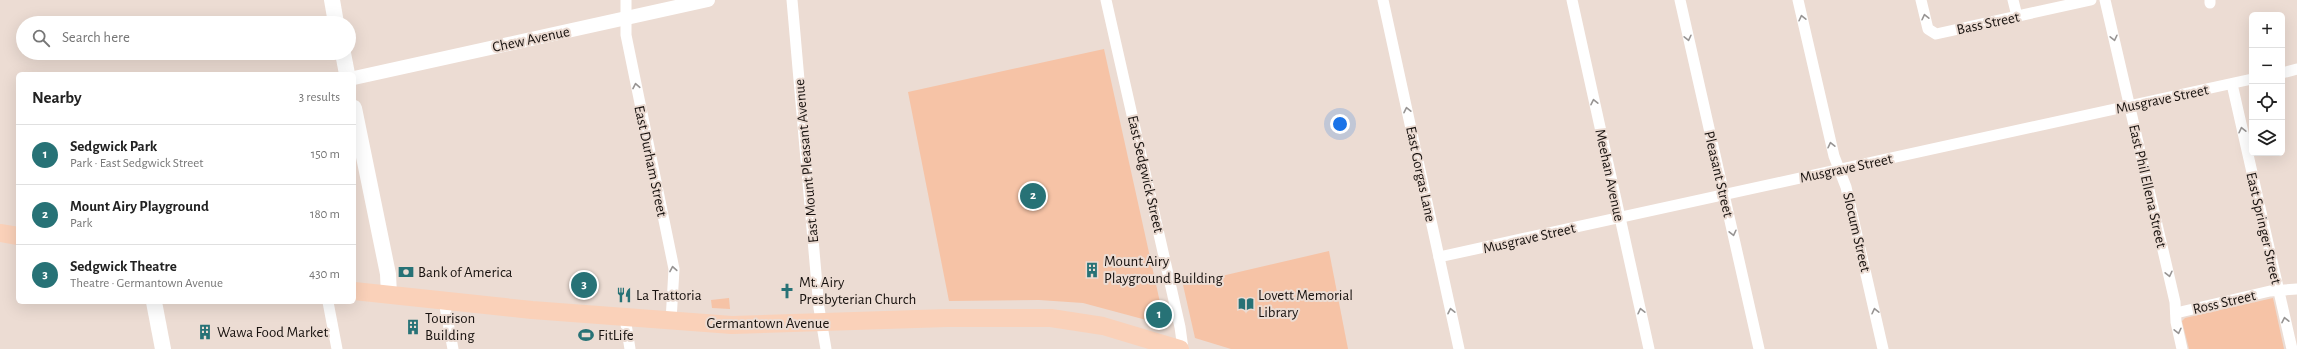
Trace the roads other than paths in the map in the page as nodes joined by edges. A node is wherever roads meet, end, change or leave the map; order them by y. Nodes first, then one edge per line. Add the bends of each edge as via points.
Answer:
1 (332, 0) edge
2 (626, 0) edge
3 (708, 0) edge
4 (792, 0) edge
5 (1106, 0) edge
6 (1383, 0) edge
7 (1572, 0) edge
8 (1680, 0) edge
9 (1798, 0) edge
10 (1921, 0) edge
11 (2013, 0) edge
12 (2091, 0) edge
13 (2105, 0) edge
14 (335, 16) edge
15 (2017, 16) junction
16 (626, 18) junction
17 (344, 60) edge
18 (2297, 69) edge
19 (347, 72) edge
20 (2285, 72) edge
21 (356, 78) edge
22 (2249, 80) edge
23 (2232, 84) junction
24 (2130, 106) junction
25 (356, 118) edge
26 (1840, 170) junction
27 (1724, 195) junction
28 (1620, 218) junction
29 (0, 233) edge
30 (16, 236) edge
31 (1439, 257) junction
32 (2297, 289) edge
33 (356, 291) edge
34 (2278, 291) junction
35 (389, 295) junction
36 (444, 300) junction
37 (154, 304) edge
38 (328, 304) edge
39 (2176, 313) junction
40 (625, 318) junction
41 (671, 321) junction
42 (821, 323) junction
43 (163, 349) edge
44 (337, 349) edge
45 (453, 349) edge
46 (630, 349) edge
47 (826, 349) edge
48 (1180, 349) edge
49 (1183, 349) edge
50 (1459, 349) edge
51 (1649, 349) edge
52 (1759, 349) edge
53 (1883, 349) edge
54 (2182, 349) edge
55 (2292, 349) edge

1 - 14 main road
2 - 16 street, East Durham Street
3 - 16 street, Chew Avenue
4 - 42 street, East Mount Pleasant Avenue
5 - 49 street, East Sedgwick Street
31 -> 6 street, East Gorgas Lane
28 -> 7 street, Meehan Avenue
8 -> 27 street, Pleasant Street
26 -> 9 street, Slocum Street via 1834,156
15 -> 10 street, Bass Street via 1936,34 1928,29
11 - 15 street
12 - 15 street, Bass Street
13 -> 24 street, East Phil Ellena Street
16 - 21 street, Chew Avenue
41 -> 16 street, East Durham Street via 674,269 626,35
17 - 19 main road
18 - 20 street
22 - 23 street, Musgrave Street
23 - 24 street, Musgrave Street
34 -> 23 street, East Springer Street
24 - 26 street, Musgrave Street
24 -> 39 street, East Phil Ellena Street
25 - 35 main road via 388,274
26 - 27 street, Musgrave Street
53 -> 26 street, Slocum Street
27 - 28 street, Musgrave Street
27 -> 52 street, Pleasant Street
28 - 31 street, Musgrave Street
51 -> 28 street, Meehan Avenue
29 - 30 main road
50 -> 31 street, East Gorgas Lane
32 - 34 street, Ross Street
33 - 35 main road, Germantown Avenue
34 - 39 street, Ross Street
55 -> 34 street, East Springer Street
35 - 36 main road, Germantown Avenue
36 - 40 main road, Germantown Avenue
36 - 45 street
37 - 43 main road
38 - 44 street
39 -> 54 street, East Phil Ellena Street
40 - 41 main road, Germantown Avenue
40 - 46 street
41 - 42 main road, Germantown Avenue via 749,326
42 - 47 street, East Mount Pleasant Avenue
42 - 48 main road, Germantown Avenue via 947,318 1051,318 1102,326

